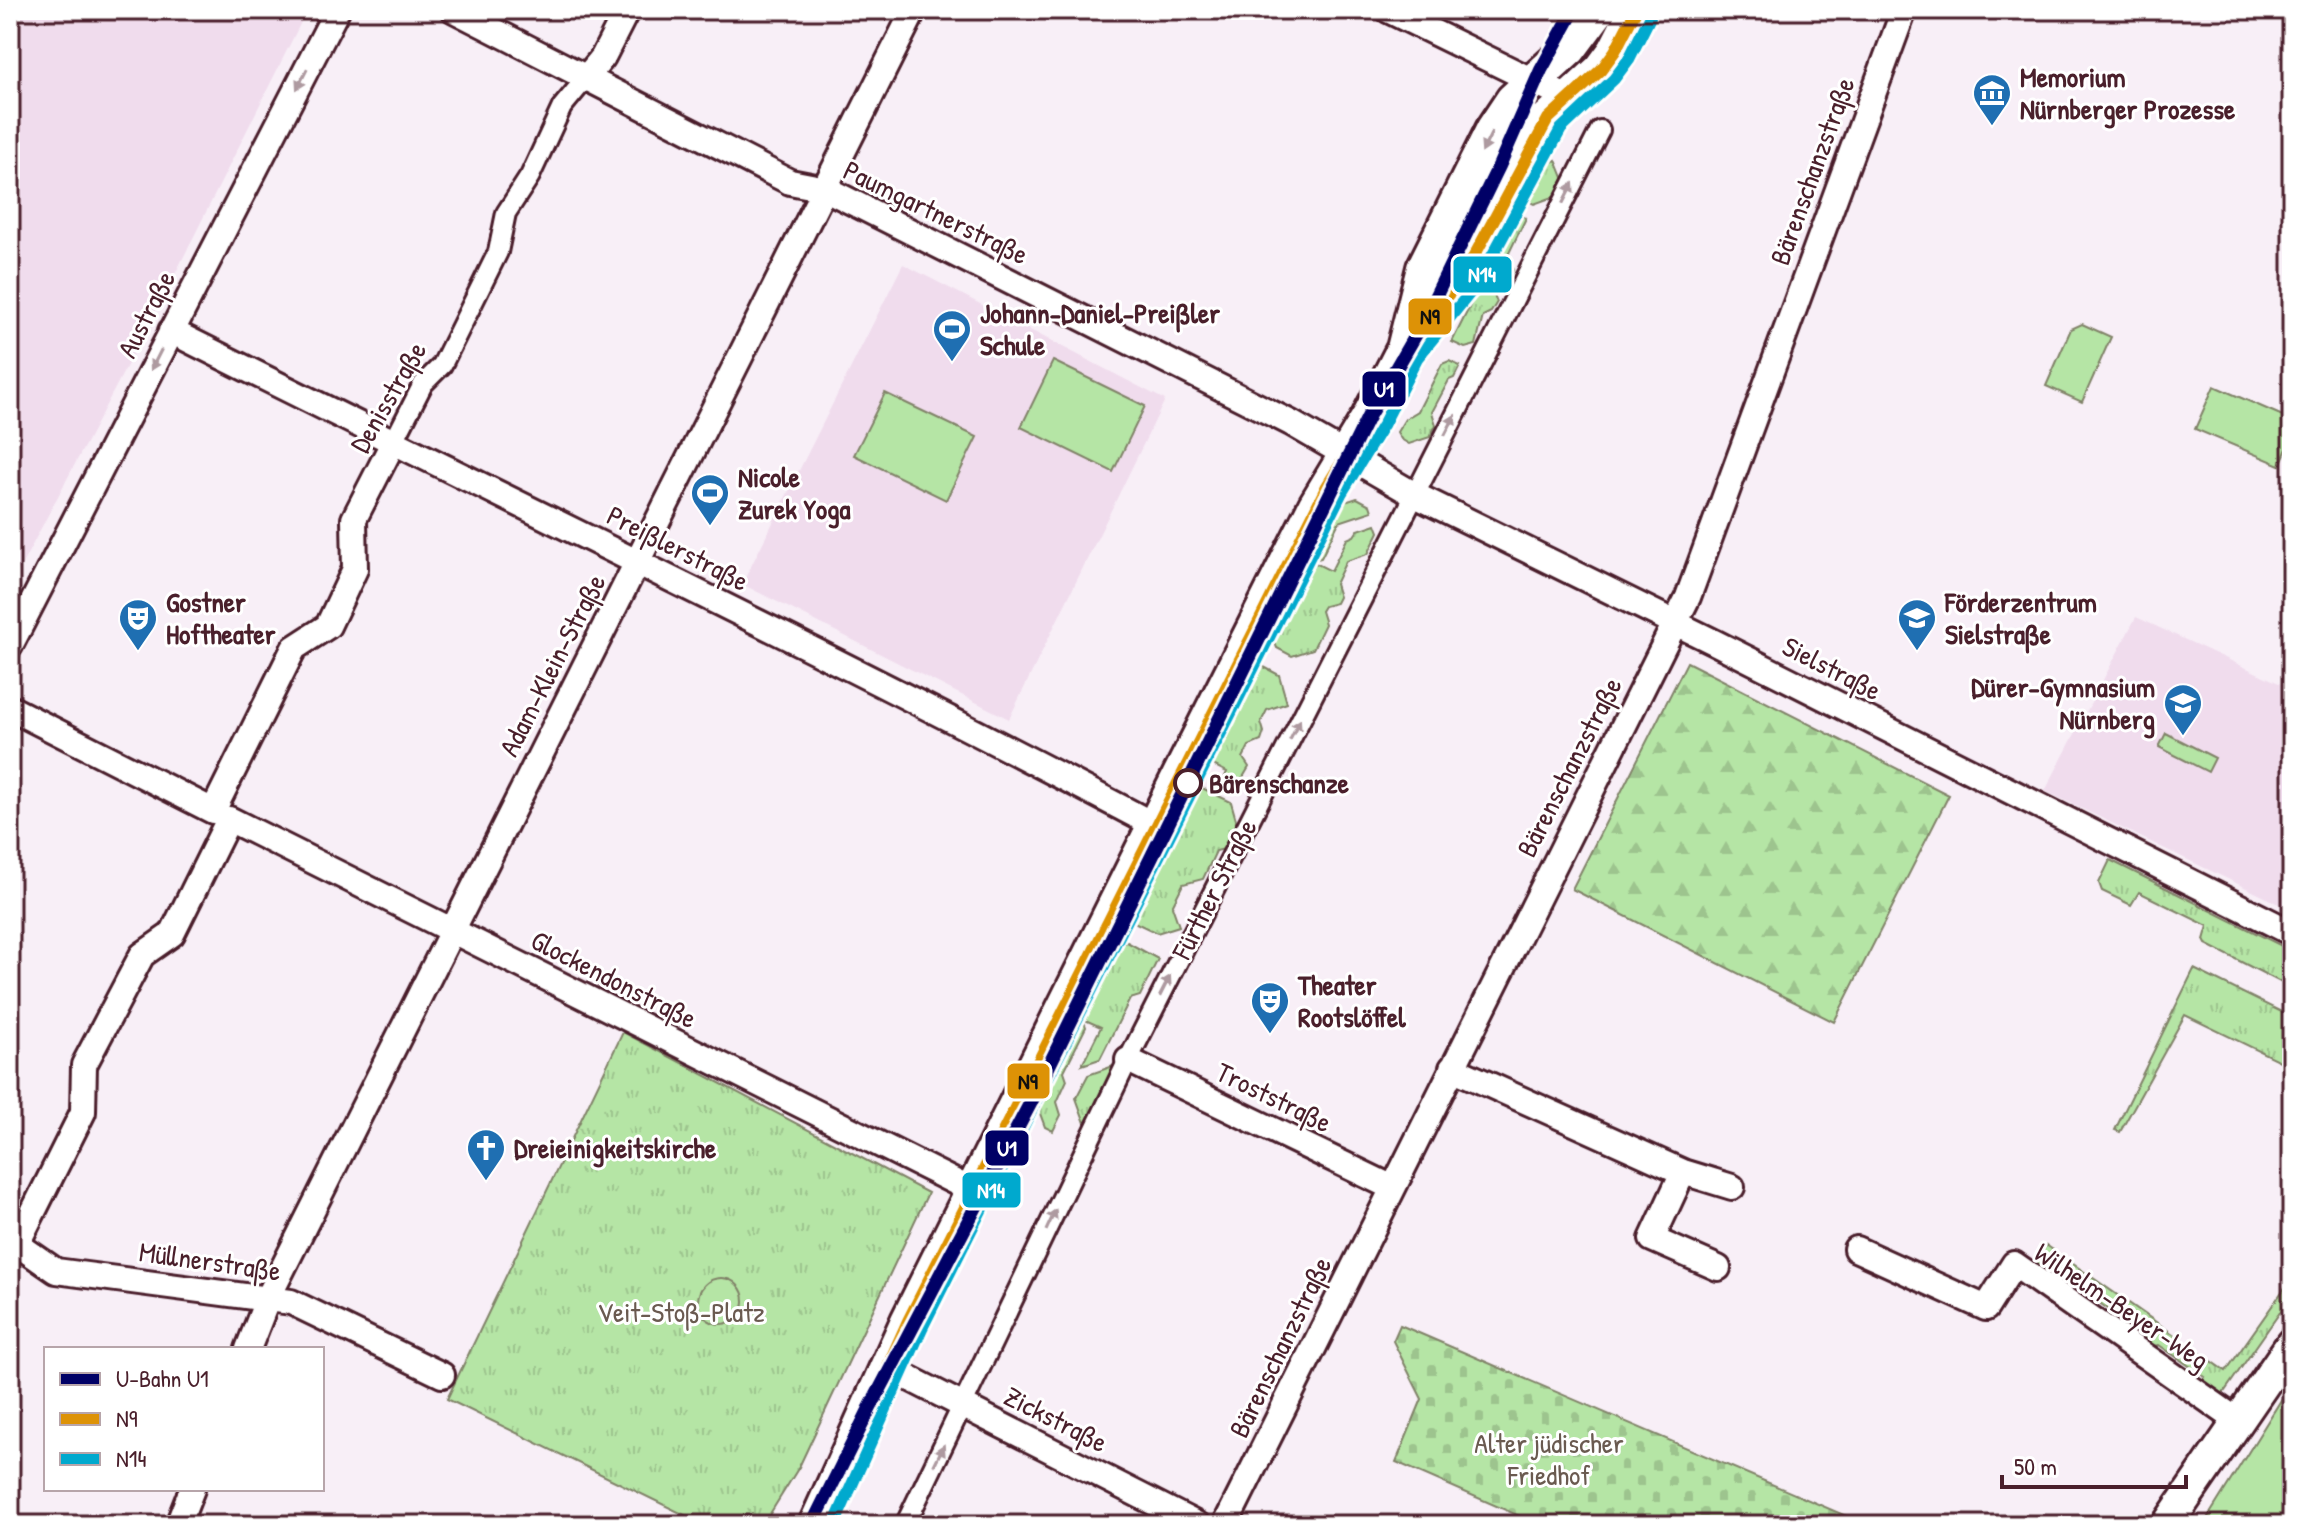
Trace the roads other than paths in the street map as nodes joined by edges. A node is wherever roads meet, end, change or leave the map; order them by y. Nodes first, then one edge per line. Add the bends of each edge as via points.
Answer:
1 (337, 10) edge
2 (454, 10) edge
3 (627, 10) edge
4 (914, 10) edge
5 (1388, 10) edge
6 (1598, 10) edge
7 (1636, 10) edge
8 (1904, 10) edge
9 (586, 78) junction
10 (1534, 81) junction
11 (1570, 99) junction
12 (1600, 130) dead end
13 (826, 189) junction
14 (171, 331) junction
15 (1404, 349) junction
16 (393, 443) junction
17 (1345, 455) junction
18 (1415, 495) junction
19 (638, 560) junction
20 (1675, 623) junction
21 (10, 646) edge
22 (10, 708) edge
23 (221, 815) junction
24 (1156, 826) junction
25 (452, 931) junction
26 (2292, 933) edge
27 (1128, 1060) junction
28 (1452, 1068) junction
29 (1683, 1172) junction
30 (1732, 1187) dead end
31 (1393, 1188) junction
32 (973, 1191) junction
33 (14, 1245) edge
34 (1856, 1249) dead end
35 (1718, 1268) dead end
36 (268, 1298) junction
37 (2292, 1343) edge
38 (249, 1347) edge
39 (887, 1367) junction
40 (442, 1375) dead end
41 (963, 1404) junction
42 (2238, 1421) junction
43 (191, 1491) edge
44 (178, 1525) edge
45 (816, 1525) edge
46 (905, 1525) edge
47 (1198, 1525) edge
48 (1225, 1525) edge
49 (2167, 1525) edge

1 -> 14 street, Austraße
2 - 9 street, Paumgartnerstraße
3 - 9 street, Denisstraße
4 - 13 street, Adam-Klein-Straße
5 - 10 street
6 - 10 main road via 1582,35
7 - 11 main road via 1606,64
8 - 20 street, Bärenschanzstraße
9 - 13 street, Paumgartnerstraße via 790,182
9 - 16 street, Denisstraße via 562,107 506,213 498,252 442,365 423,384
10 - 11 street
10 -> 15 main road via 1499,119 1424,268
11 - 15 main road via 1537,137 1464,275
18 -> 12 street, Fürther Straße
13 - 17 street, Paumgartnerstraße
13 - 19 street, Adam-Klein-Straße
14 - 16 street, Preißlerstraße
14 -> 21 street, Austraße
15 - 17 main road
16 - 19 street, Preißlerstraße
16 - 23 street, Denisstraße via 354,519 355,569 328,626 294,648
17 - 18 street, Sielstraße
17 - 24 main road
18 - 20 street, Sielstraße
27 -> 18 street, Fürther Straße
19 - 24 street, Preißlerstraße
19 - 25 street, Adam-Klein-Straße
20 - 26 street, Sielstraße
20 - 28 street, Bärenschanzstraße
22 - 23 street, Glockendonstraße
23 - 25 street, Glockendonstraße
23 - 33 street, Denisstraße via 172,934 142,955 84,1065 83,1112
24 - 32 main road
25 - 32 street, Glockendonstraße
25 - 36 street, Adam-Klein-Straße
27 - 31 street, Troststraße
41 -> 27 street, Fürther Straße
28 - 29 street
28 - 31 street, Bärenschanzstraße
29 - 30 street
29 - 35 street via 1652,1239
31 - 48 street, Bärenschanzstraße
32 - 39 main road
33 - 36 street, Müllnerstraße via 56,1271
34 - 42 street, Wilhelm-Beyer-Weg via 1986,1308 2014,1264
36 - 38 street, Adam-Klein-Straße
36 - 40 street, Müllnerstraße via 291,1302
37 - 42 street
39 - 41 street, Zickstraße
39 - 45 main road
46 -> 41 street, Fürther Straße
41 - 47 street, Zickstraße
42 - 49 street
43 - 44 street

